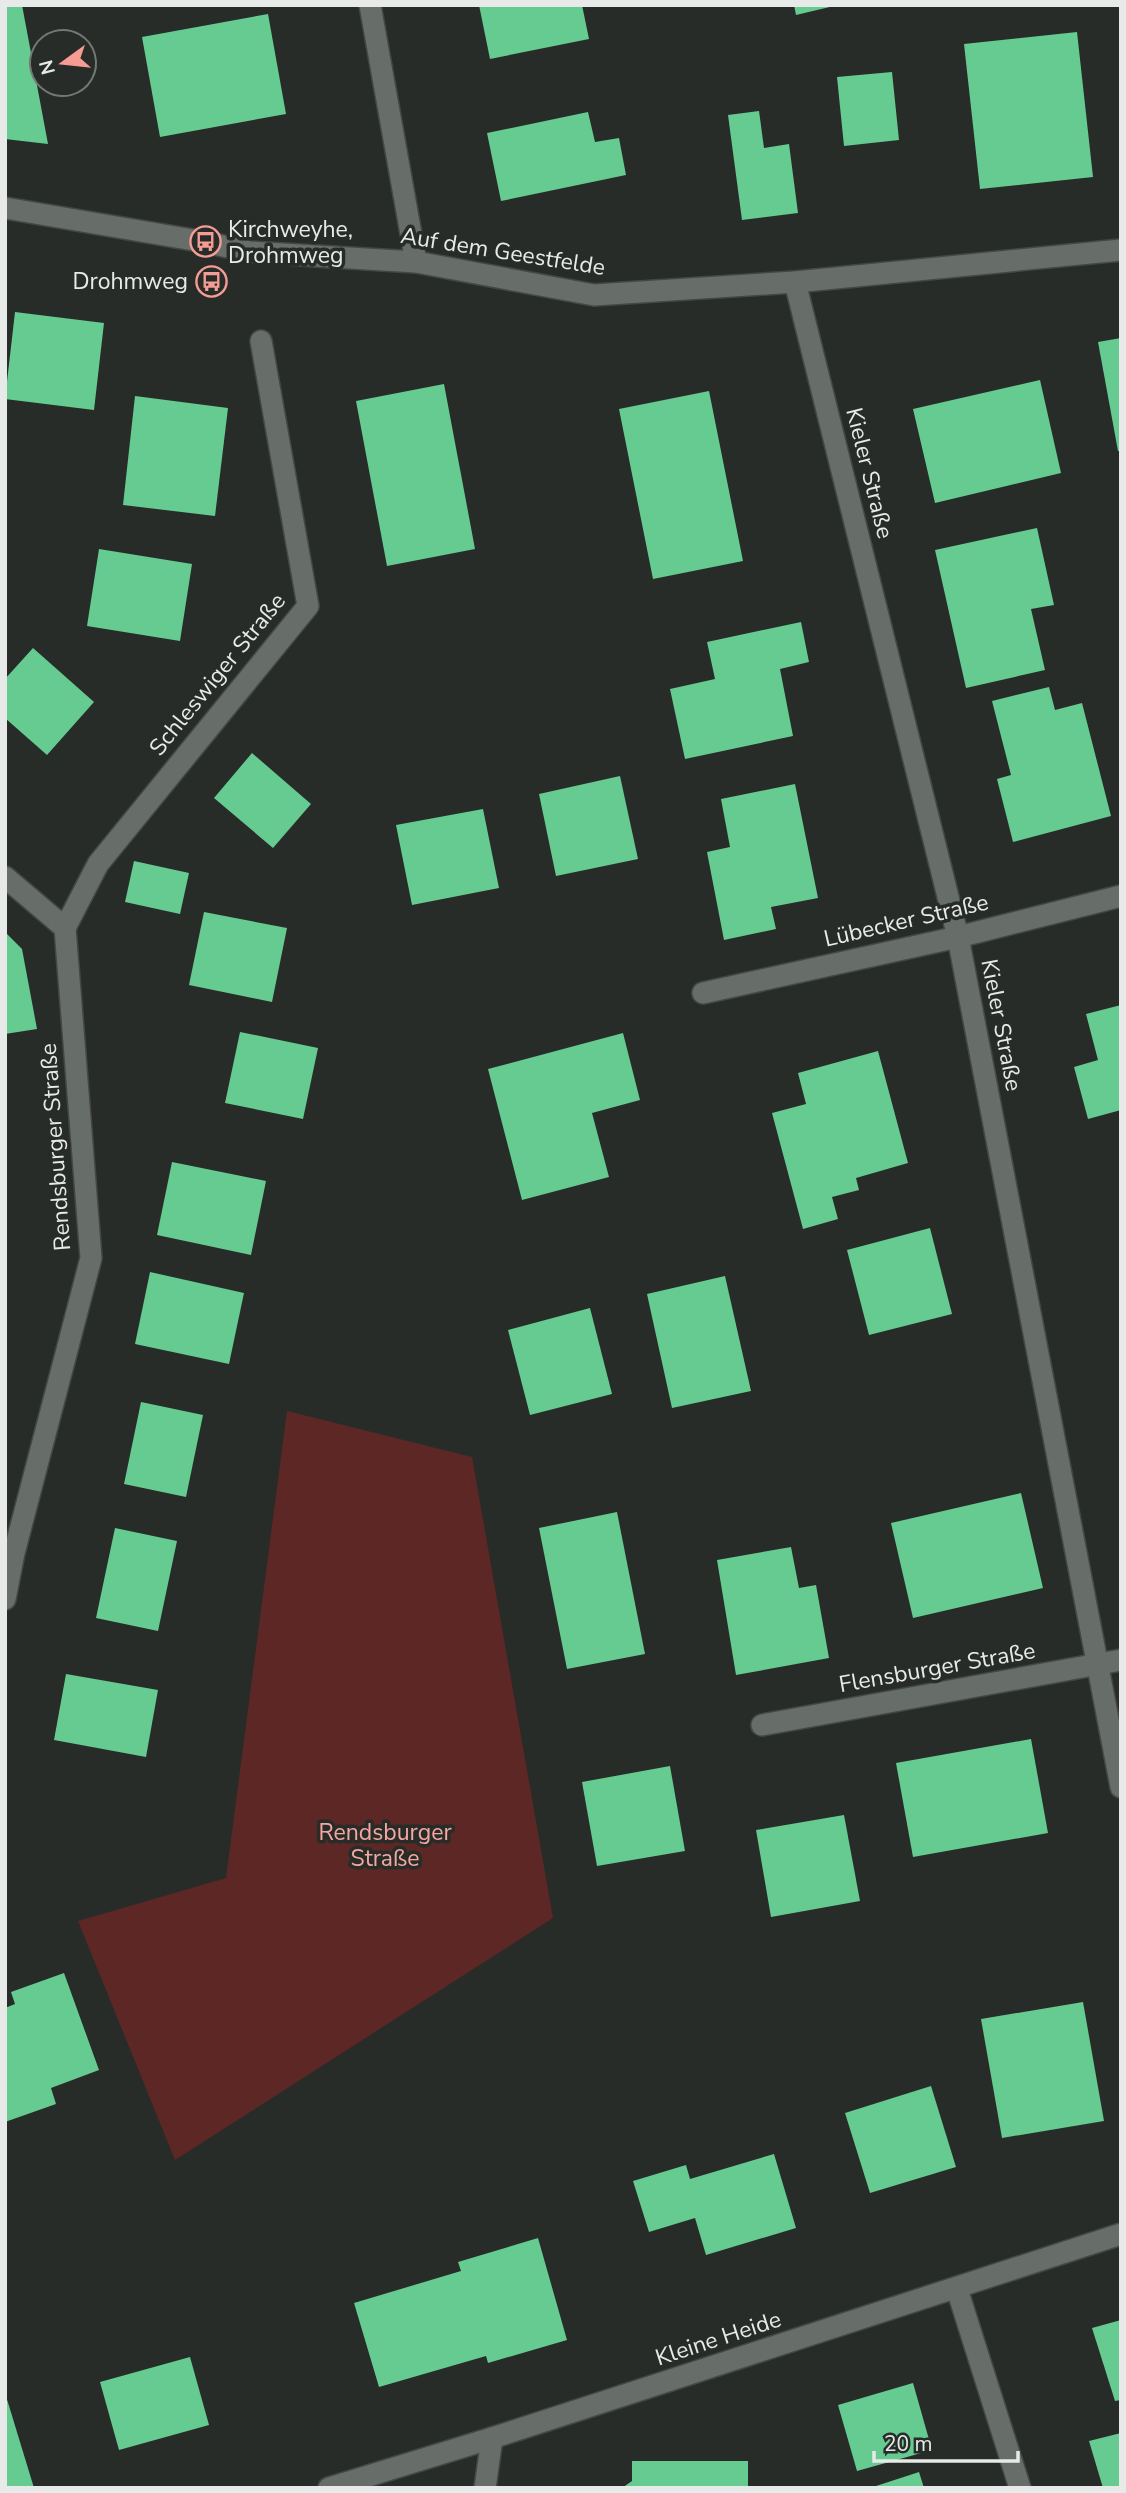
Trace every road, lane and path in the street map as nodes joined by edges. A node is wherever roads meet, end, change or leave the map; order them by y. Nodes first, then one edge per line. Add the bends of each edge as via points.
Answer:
1 (370, 5) edge
2 (5, 208) edge
3 (1121, 250) edge
4 (416, 262) junction
5 (795, 282) junction
6 (261, 341) dead end
7 (5, 877) edge
8 (1121, 896) edge
9 (65, 928) junction
10 (958, 937) junction
11 (703, 993) dead end
12 (5, 1599) edge
13 (1121, 1660) edge
14 (1098, 1664) junction
15 (762, 1725) dead end
16 (1121, 1787) edge
17 (1121, 2234) edge
18 (957, 2289) junction
19 (492, 2438) junction
20 (329, 2488) edge
21 (485, 2488) edge
22 (1020, 2488) edge

1 - 4 street
2 - 4 street, Auf dem Geestfelde via 250,252
3 - 5 street, Auf dem Geestfelde
4 - 5 street, Auf dem Geestfelde via 594,296
5 - 10 street, Kieler Straße
6 - 9 street, Schleswiger Straße via 308,607 98,864
7 - 9 street
8 - 10 street, Lübecker Straße
9 - 12 street, Rendsburger Straße via 91,1258
10 - 11 street, Lübecker Straße
10 - 14 street, Kieler Straße
13 - 14 street, Flensburger Straße
14 - 15 street, Flensburger Straße
14 - 16 street, Kieler Straße
17 - 18 street, Kleine Heide
18 - 19 street, Kleine Heide
18 - 22 street
19 - 20 street, Kleine Heide
19 - 21 street

